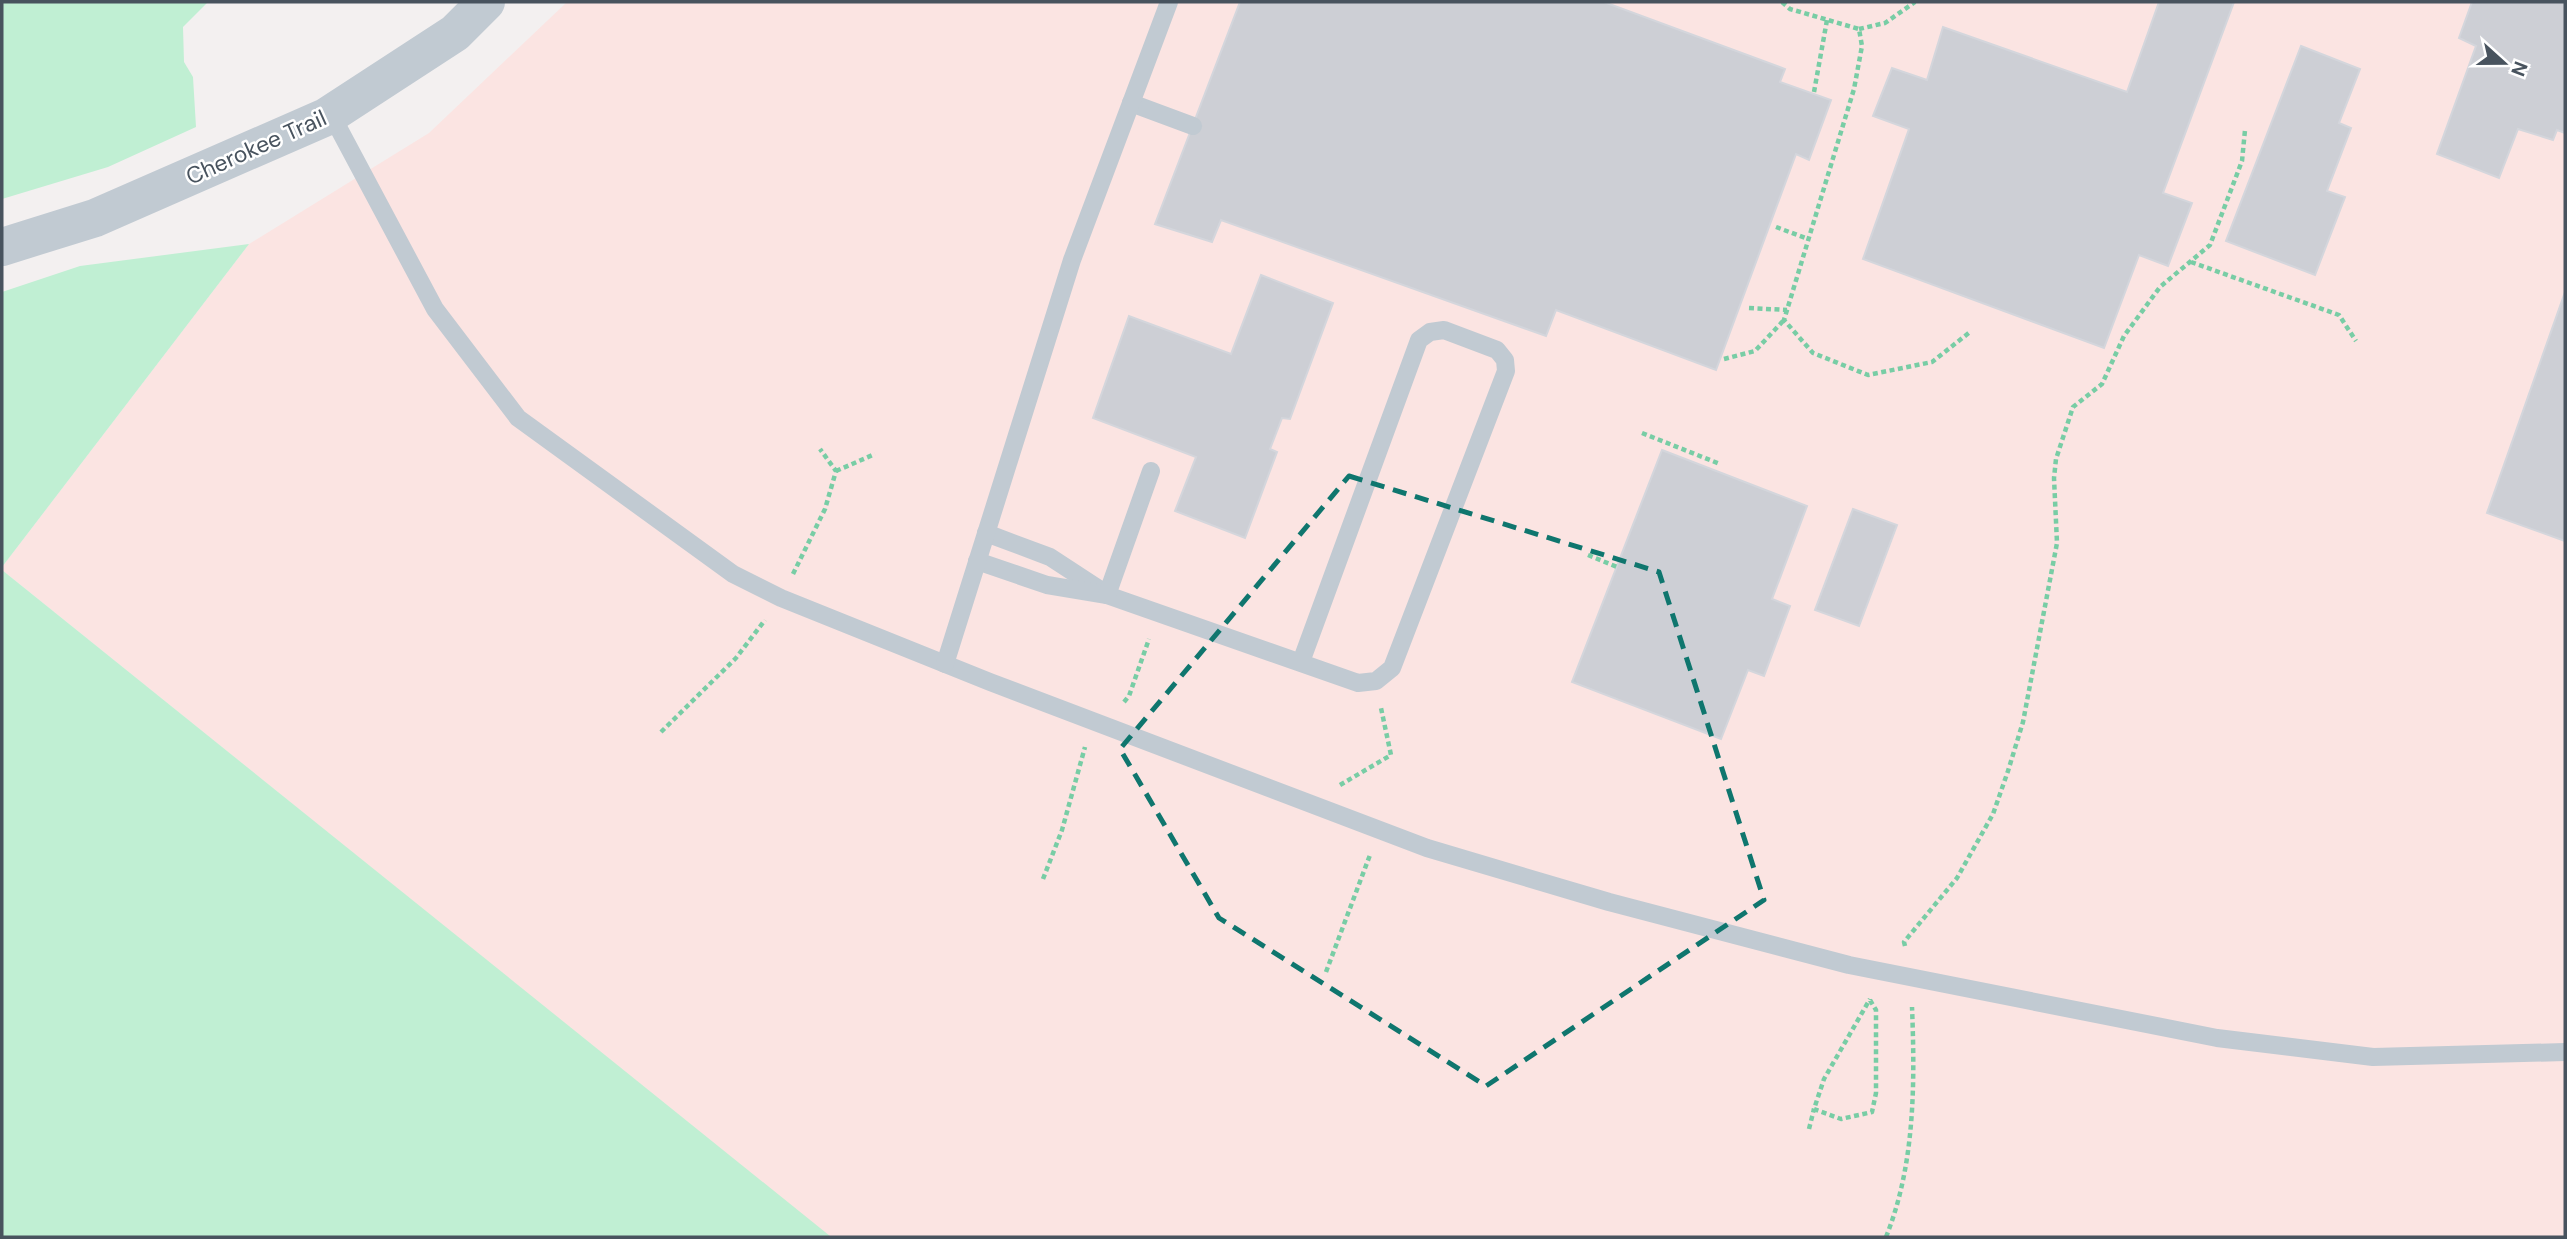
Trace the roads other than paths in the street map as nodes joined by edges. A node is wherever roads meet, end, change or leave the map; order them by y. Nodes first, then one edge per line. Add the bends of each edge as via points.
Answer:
1 (486, 2) edge
2 (1169, 2) edge
3 (1131, 103) junction
4 (331, 114) junction
5 (1193, 126) dead end
6 (2, 247) edge
7 (1152, 471) dead end
8 (986, 533) junction
9 (977, 561) junction
10 (1107, 595) junction
11 (1301, 662) junction
12 (945, 664) junction
13 (2565, 1052) edge

1 - 4 street, Cherokee Trail via 455,33
2 - 3 lane
3 - 5 lane
3 - 8 lane via 1072,260
4 - 6 street, Cherokee Trail via 95,218
4 - 12 lane via 435,309 518,418 733,574
7 - 10 lane
8 - 9 lane
8 - 10 lane via 1050,557
9 - 10 lane via 1048,585
9 - 12 lane
10 - 11 lane
11 - 11 lane via 1419,340 1430,331 1444,330 1497,350 1506,371 1392,668 1376,681 1358,683
12 - 13 lane via 1427,848 1609,902 1884,972 2217,1038 2373,1057

